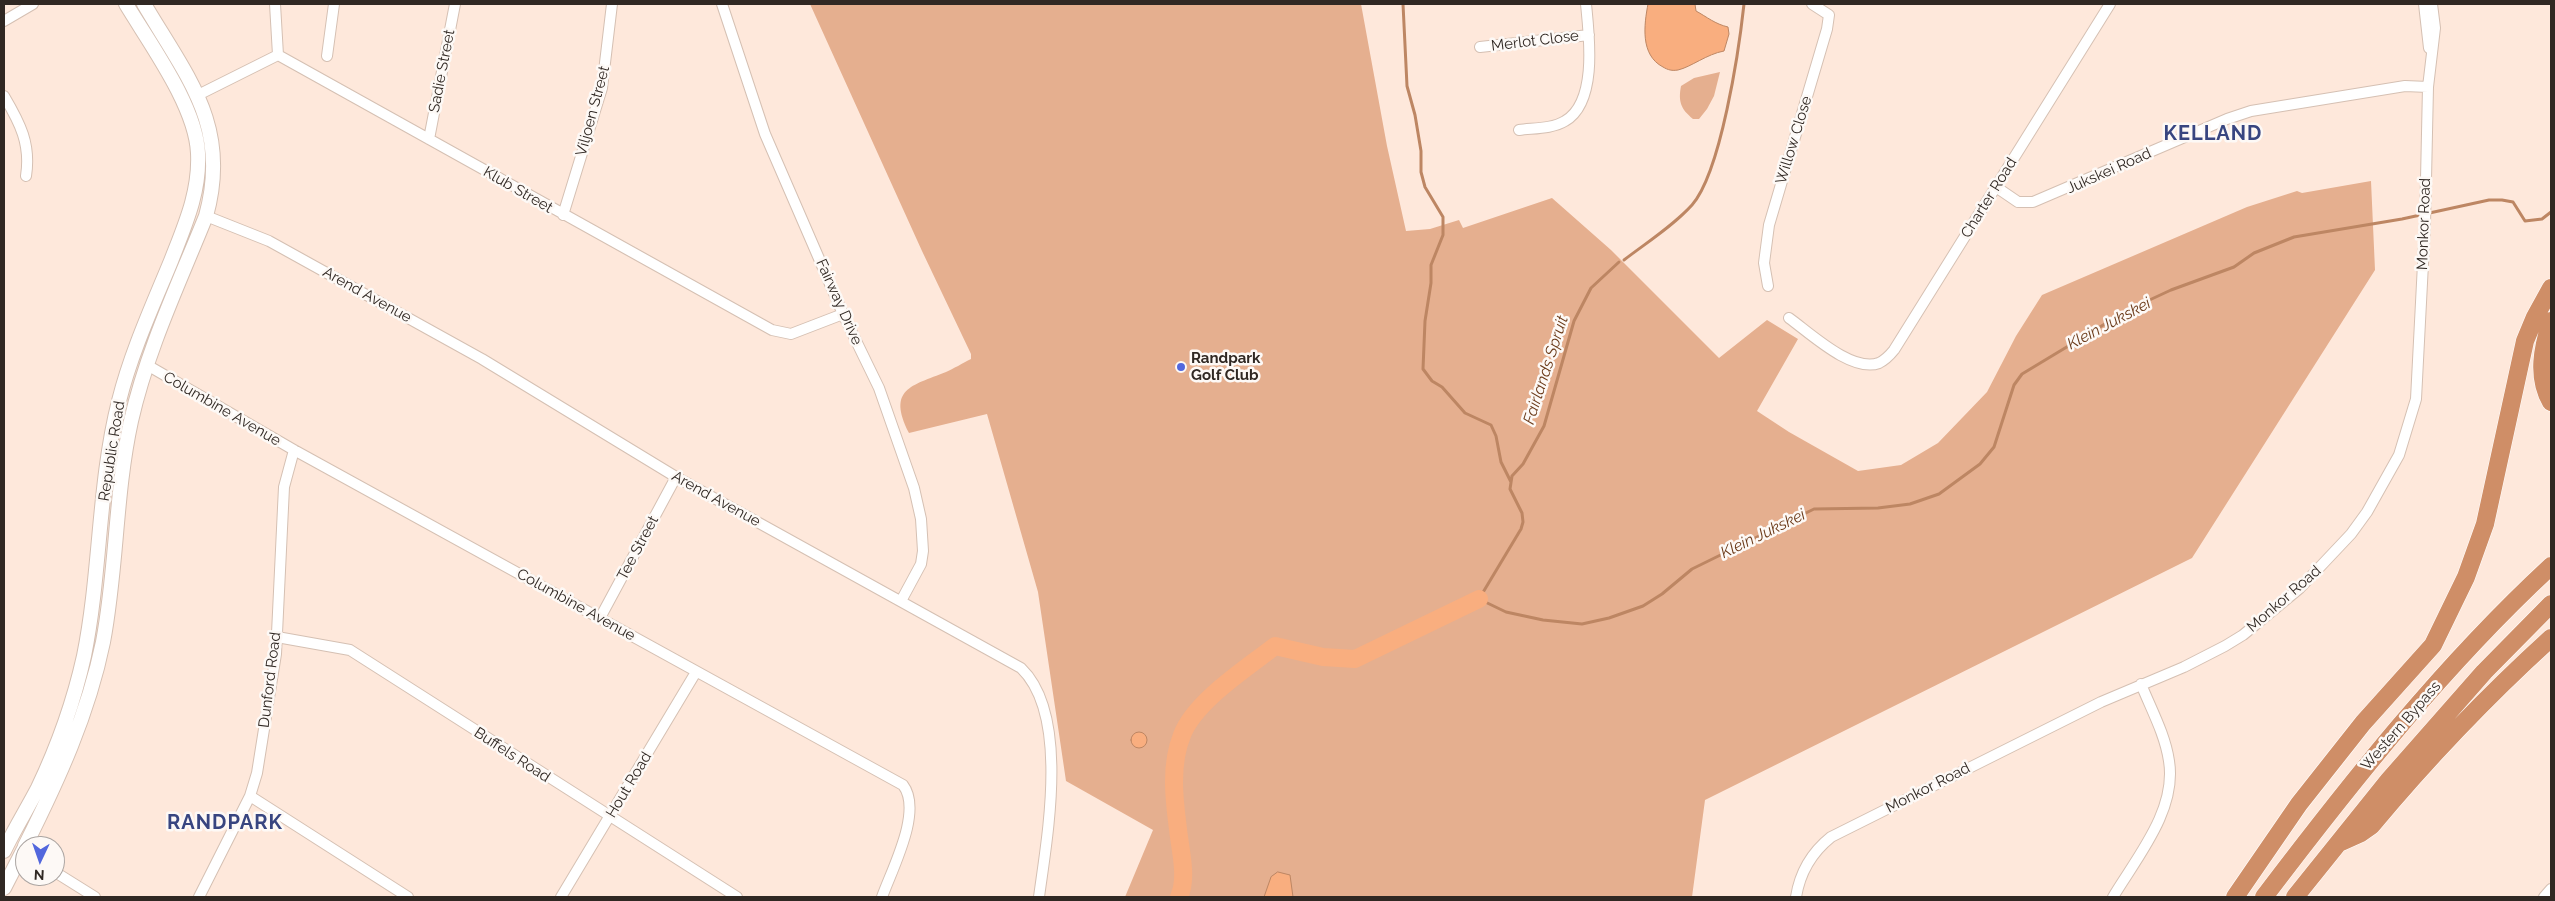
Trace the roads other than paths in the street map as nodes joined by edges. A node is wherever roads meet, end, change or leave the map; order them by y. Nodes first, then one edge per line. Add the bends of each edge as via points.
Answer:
1 (33, 4) edge
2 (126, 4) edge
3 (144, 4) edge
4 (275, 4) edge
5 (334, 4) edge
6 (455, 4) edge
7 (612, 4) edge
8 (722, 4) edge
9 (1586, 4) edge
10 (1812, 4) edge
11 (2110, 4) edge
12 (2424, 4) edge
13 (2432, 4) edge
14 (4, 21) edge
15 (1589, 35) junction
16 (1480, 47) dead end
17 (278, 55) junction
18 (327, 56) dead end
19 (2431, 58) junction
20 (2428, 87) junction
21 (198, 95) junction
22 (4, 96) edge
23 (1519, 130) dead end
24 (429, 139) junction
25 (26, 176) dead end
26 (1996, 188) junction
27 (563, 215) junction
28 (206, 216) junction
29 (1768, 286) dead end
30 (2551, 288) edge
31 (843, 314) junction
32 (1789, 318) dead end
33 (2551, 321) edge
34 (147, 365) junction
35 (2551, 402) edge
36 (294, 450) junction
37 (676, 478) junction
38 (2551, 566) edge
39 (901, 601) junction
40 (2551, 604) edge
41 (600, 618) junction
42 (277, 637) junction
43 (2551, 638) edge
44 (696, 672) junction
45 (2141, 684) junction
46 (250, 796) junction
47 (609, 818) junction
48 (31, 836) edge
49 (5, 844) edge
50 (2338, 844) junction
51 (15, 868) edge
52 (65, 878) edge
53 (4, 888) edge
54 (2551, 889) edge
55 (95, 897) edge
56 (199, 897) edge
57 (408, 897) edge
58 (561, 897) edge
59 (736, 897) edge
60 (882, 897) edge
61 (1039, 897) edge
62 (1796, 897) edge
63 (2112, 897) edge
64 (2235, 897) edge
65 (2264, 897) edge
66 (2295, 897) edge
67 (2544, 897) edge

1 - 14 street
2 - 49 main road, Republic Road via 190,117 198,150 198,181 190,211 135,350 119,400 110,448 91,612 76,685 60,736 38,787
3 - 21 main road, Republic Road
4 - 17 street
5 - 18 street
6 - 24 street, Sadie Street
7 - 27 street, Viljoen Street via 602,88
8 - 31 street, Fairway Drive via 766,134
9 - 15 street
10 - 29 street, Willow Close via 1829,15 1827,29 1769,225 1764,263
11 - 26 street, Charter Road
12 - 19 street, Monkor Road
13 - 19 street, Monkor Road via 2435,28
15 - 16 street, Merlot Close
15 - 23 street via 1586,88 1572,114 1556,125
17 - 21 street
17 - 24 street, Klub Street
19 - 20 street, Monkor Road
20 - 26 street, Jukskei Road via 2405,86 2251,111 2033,202 2018,202
20 - 45 street, Monkor Road via 2426,225 2416,399 2399,455 2351,534 2300,588 2243,635 2210,655
21 - 28 main road, Republic Road via 212,137 213,179
22 - 25 street via 26,142
24 - 27 street, Klub Street
26 - 32 street, Charter Road via 1894,350 1878,363 1862,364 1849,360
27 - 31 street, Klub Street via 782,334 801,331
28 - 34 main road, Republic Road
28 - 37 street, Arend Avenue via 269,241 482,358
30 - 64 highway via 2525,341 2485,524 2466,576 2433,645 2363,723 2299,804
31 - 39 street, Fairway Drive via 879,388 918,499 923,536 921,564
33 - 35 highway via 2542,369
34 - 36 street, Columbine Avenue
34 - 48 main road, Republic Road via 129,434 97,668 70,753
36 - 41 street, Columbine Avenue
36 - 42 street, Dunford Road via 284,487
37 - 39 street, Arend Avenue
37 - 41 street, Tee Street
38 - 65 highway, Western Bypass via 2474,642 2391,736
39 - 61 street, Arend Avenue via 1020,668 1036,690 1046,725 1052,792
40 - 50 highway, Western Bypass via 2484,672 2389,780
41 - 44 street, Columbine Avenue
42 - 46 street, Dunford Road via 257,773
42 - 47 street, Buffels Road via 350,650
43 - 50 highway via 2466,718 2371,826
44 - 47 street, Hout Road
44 - 60 street, Columbine Avenue via 903,785 908,793 910,816
45 - 62 street, Monkor Road via 1831,837 1805,866
45 - 63 street via 2165,744 2169,760 2169,789 2160,818
46 - 56 street, Dunford Road
46 - 57 street
47 - 58 street, Hout Road
47 - 59 street, Buffels Road
50 - 66 highway, Western Bypass
51 - 53 main road, Republic Road
52 - 55 street
54 - 67 street

